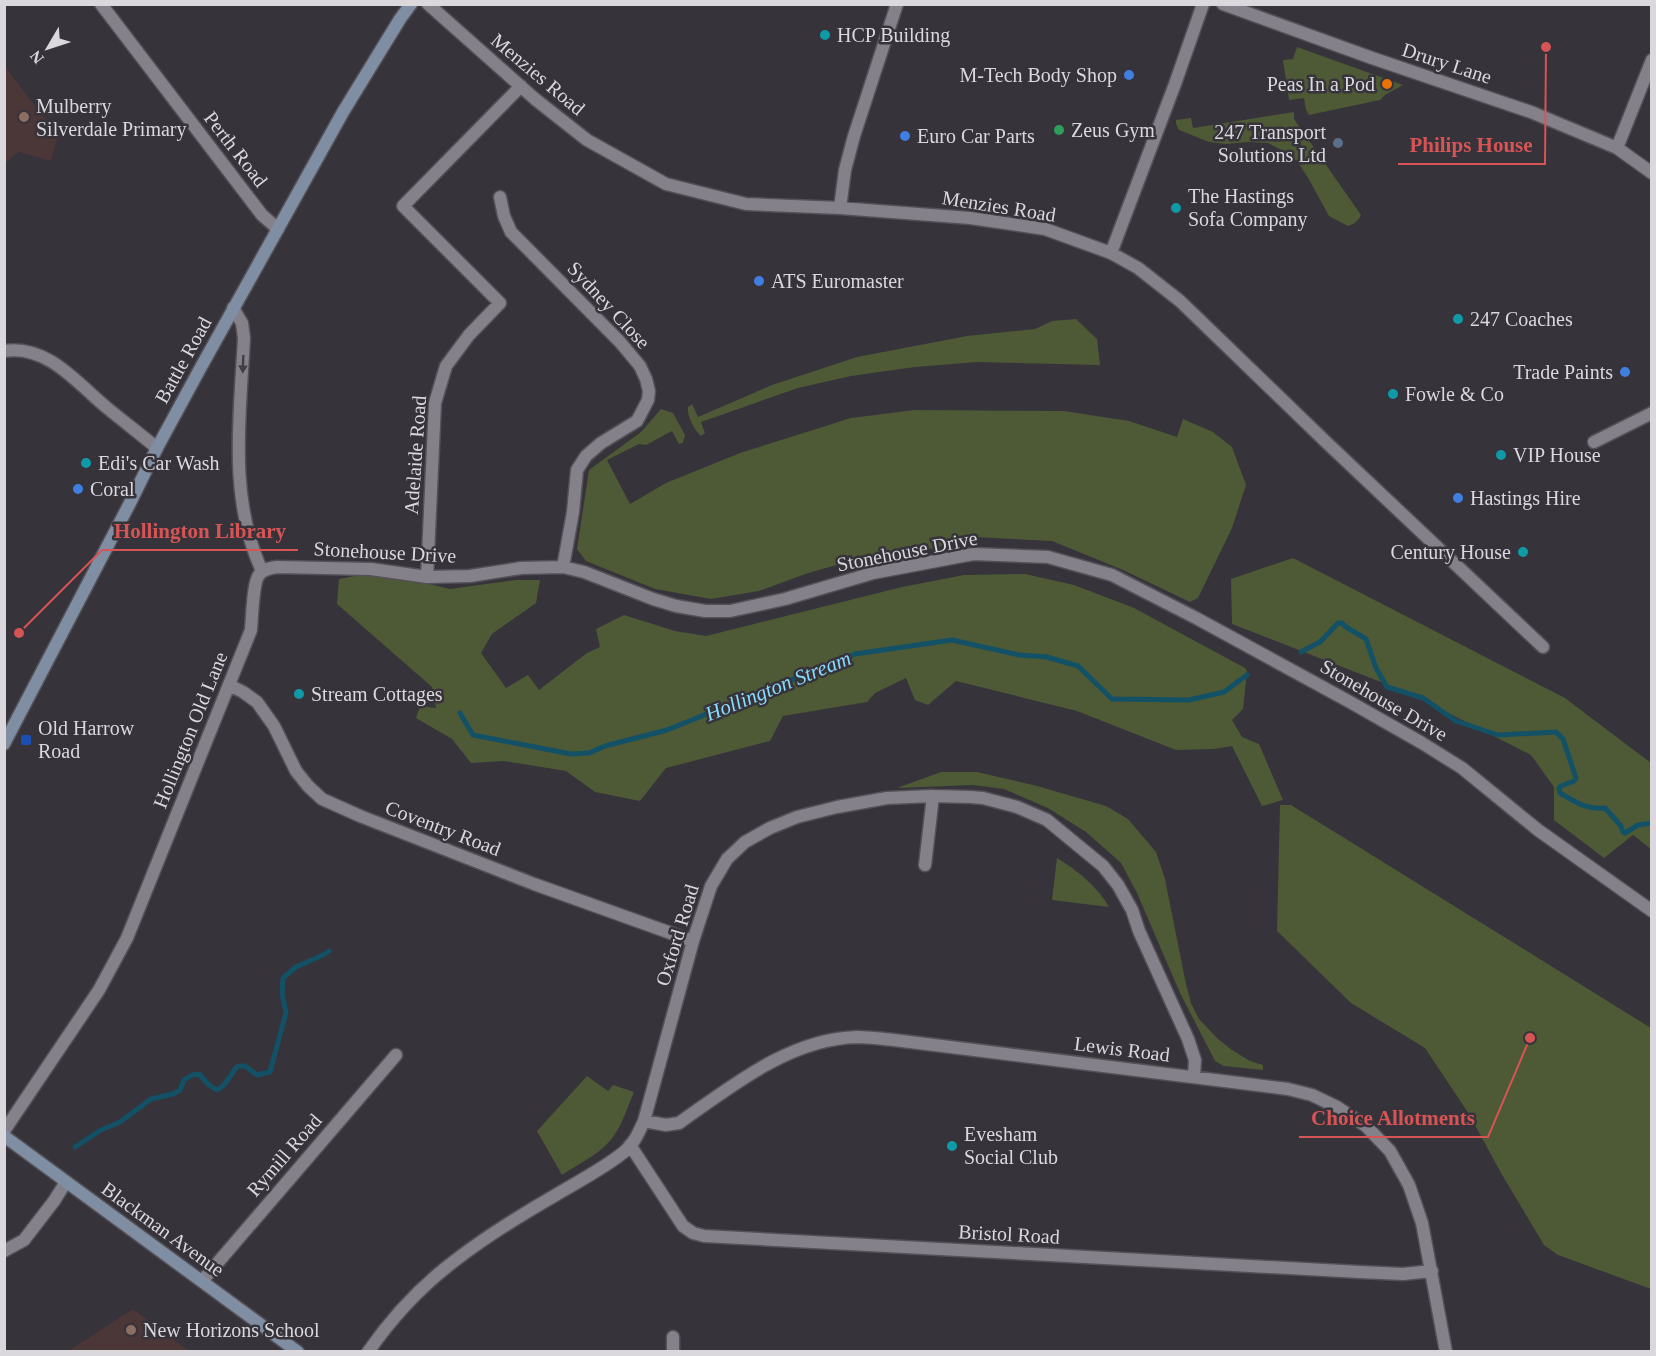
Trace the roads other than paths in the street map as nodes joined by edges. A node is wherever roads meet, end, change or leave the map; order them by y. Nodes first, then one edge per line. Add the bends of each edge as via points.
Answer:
1 (101, 4) edge
2 (411, 4) edge
3 (428, 4) edge
4 (897, 4) edge
5 (1203, 4) edge
6 (1223, 4) edge
7 (1652, 60) edge
8 (521, 86) junction
9 (1617, 148) junction
10 (1652, 173) edge
11 (500, 197) dead end
12 (840, 208) junction
13 (278, 229) junction
14 (1111, 253) junction
15 (233, 308) junction
16 (4, 351) edge
17 (1652, 413) edge
18 (1594, 442) dead end
19 (157, 448) junction
20 (563, 567) junction
21 (262, 572) junction
22 (427, 577) junction
23 (1543, 647) dead end
24 (229, 685) junction
25 (4, 744) edge
26 (933, 796) junction
27 (925, 865) dead end
28 (1652, 911) edge
29 (693, 941) junction
30 (396, 1055) dead end
31 (1194, 1077) junction
32 (644, 1121) junction
33 (4, 1131) edge
34 (4, 1136) edge
35 (630, 1145) junction
36 (66, 1182) junction
37 (4, 1251) edge
38 (1432, 1271) junction
39 (202, 1281) junction
40 (673, 1337) dead end
41 (298, 1352) edge
42 (368, 1352) edge
43 (673, 1352) edge
44 (1446, 1352) edge

1 - 13 street, Perth Road via 262,214
2 - 13 main road, Battle Road via 343,112
3 - 8 street, Menzies Road
4 - 12 street via 854,136
5 - 14 street
6 - 9 street, Drury Lane via 1531,112
7 - 9 street
8 - 12 street, Menzies Road via 587,140 666,184 746,204
8 - 22 street, Adelaide Road via 403,206 500,303 446,366 435,404
9 - 10 street, Drury Lane
11 - 20 street, Sydney Close via 511,232 640,366 649,391 637,422 601,443 577,470
12 - 14 street, Menzies Road via 970,218 1045,229
13 - 15 main road, Battle Road
14 - 23 street, Menzies Road via 1138,268 1180,301
15 - 19 main road, Battle Road
15 -> 21 street via 244,338 238,473 253,552
16 - 19 street via 30,351 50,360
17 - 18 street
19 - 25 main road, Battle Road
20 - 22 street, Stonehouse Drive
20 - 28 street, Stonehouse Drive via 653,599 705,611 730,611 873,573 974,554 1048,557 1112,575 1422,743 1462,768 1538,830
21 - 22 street, Stonehouse Drive via 277,567 371,569
21 - 24 street, Hollington Old Lane via 256,580 250,630
24 - 29 street, Coventry Road via 257,702 296,771 322,799
24 - 33 street, Hollington Old Lane via 127,938 99,990
26 - 27 street
26 - 29 street, Oxford Road via 887,798 837,807 797,817 745,842 727,859 711,886
26 - 31 street, Oxford Road via 983,798 1032,812 1103,866 1132,910 1188,1039 1195,1060
29 - 32 street, Oxford Road
30 - 39 street, Rymill Road
31 - 32 street, Lewis Road via 856,1037 820,1042 783,1055 679,1123
31 - 38 street, Lewis Road via 1312,1095 1366,1126 1390,1151 1409,1185
32 - 35 street, Oxford Road
34 - 36 main road, Blackman Avenue
35 - 38 street, Bristol Road via 683,1226 704,1236 1360,1272
35 - 42 street, Oxford Road via 457,1258 397,1313
36 - 37 street via 24,1240
36 - 39 main road, Blackman Avenue
38 - 44 street, Lewis Road
39 - 41 main road, Blackman Avenue
40 - 43 street

